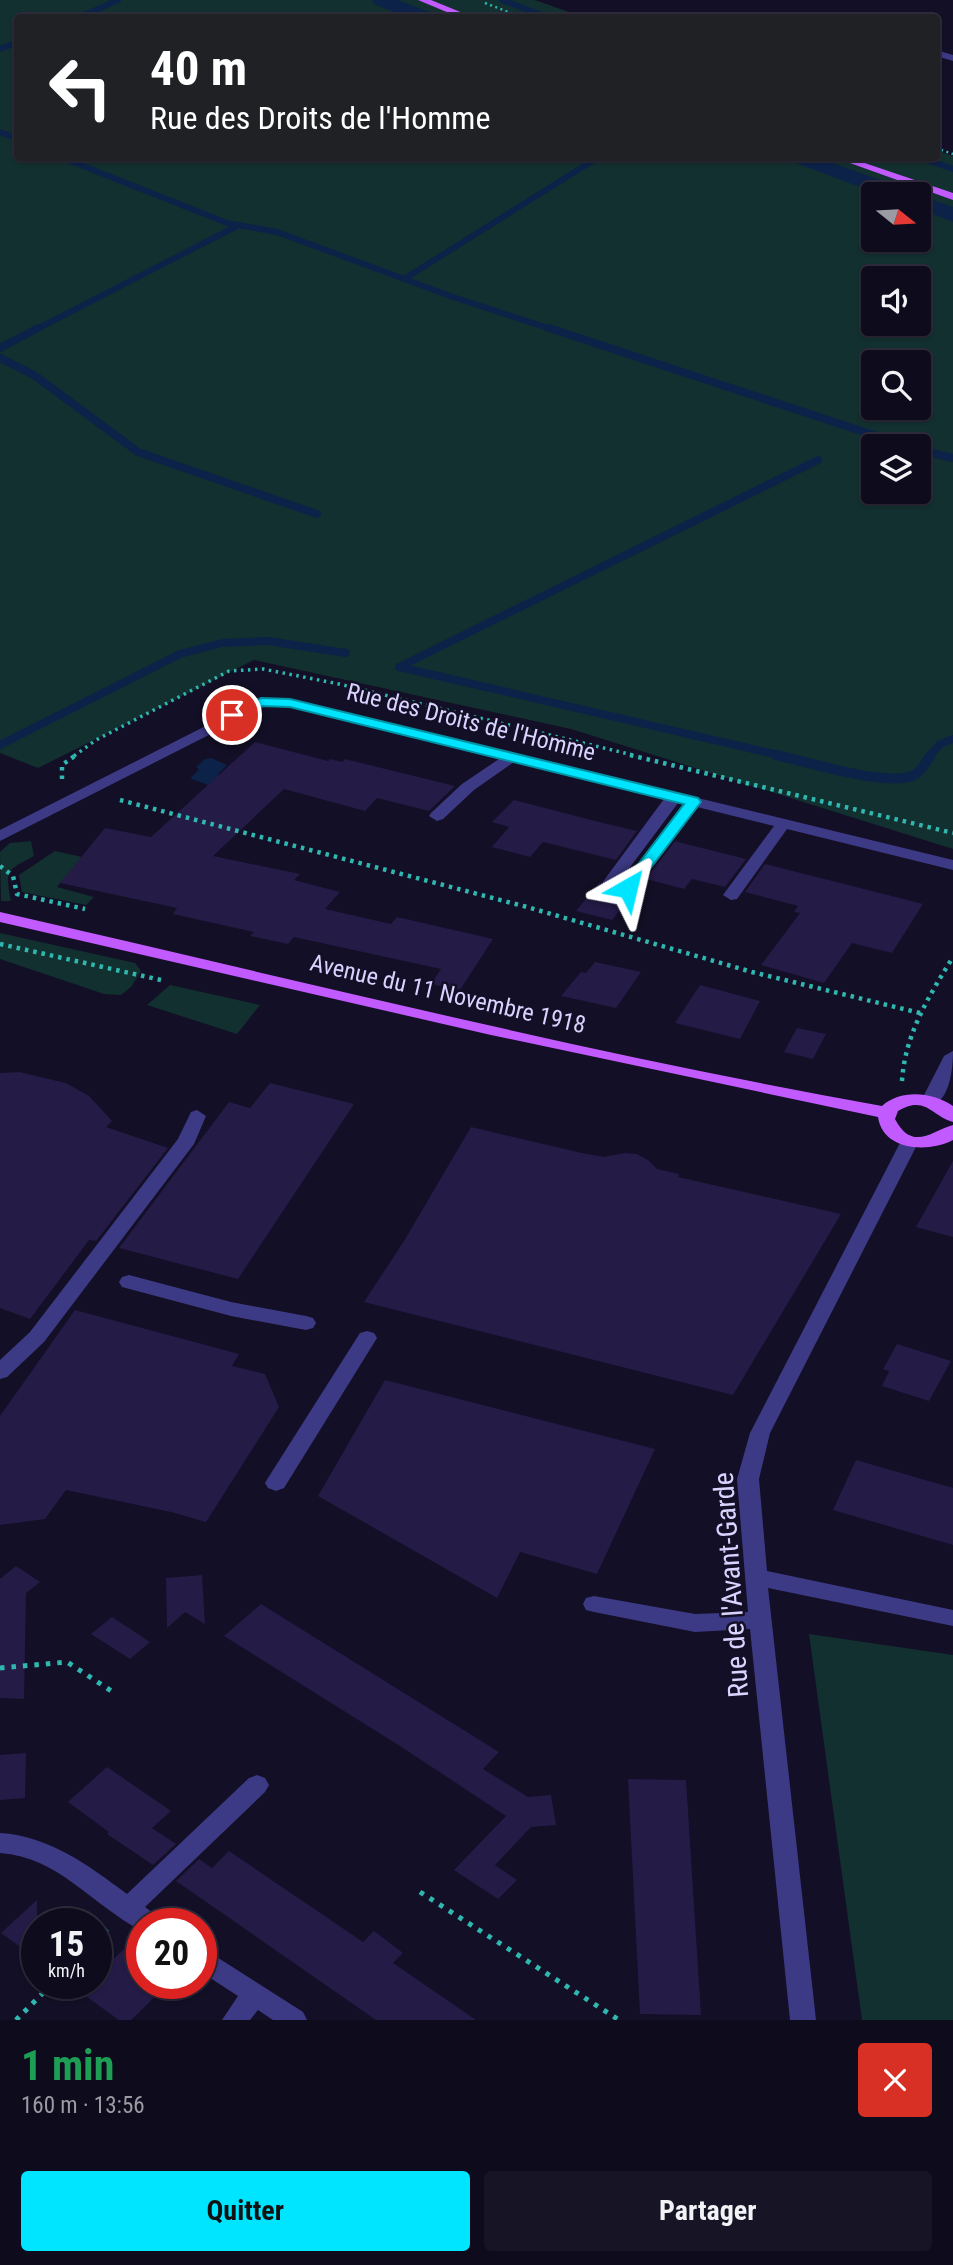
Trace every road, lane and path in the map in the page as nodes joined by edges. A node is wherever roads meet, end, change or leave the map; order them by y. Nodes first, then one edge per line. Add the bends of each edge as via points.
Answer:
1 (423, 0) edge
2 (439, 0) edge
3 (480, 1) edge
4 (460, 14) edge
5 (476, 14) edge
6 (514, 14) edge
7 (850, 161) edge
8 (874, 161) edge
9 (953, 190) edge
10 (953, 197) edge
11 (512, 757) junction
12 (86, 791) junction
13 (674, 797) junction
14 (693, 802) junction
15 (437, 816) dead end
16 (784, 824) junction
17 (0, 836) edge
18 (953, 865) edge
19 (0, 866) edge
20 (610, 883) dead end
21 (628, 888) dead end
22 (731, 895) dead end
23 (85, 909) dead end
24 (0, 917) edge
25 (0, 944) edge
26 (953, 957) edge
27 (161, 980) dead end
28 (920, 1013) junction
29 (953, 1056) edge
30 (903, 1101) junction
31 (930, 1101) junction
32 (887, 1113) junction
33 (197, 1116) dead end
34 (953, 1116) edge
35 (953, 1131) edge
36 (910, 1141) junction
37 (129, 1282) dead end
38 (306, 1323) dead end
39 (368, 1338) dead end
40 (0, 1371) edge
41 (276, 1483) dead end
42 (756, 1577) junction
43 (594, 1604) dead end
44 (953, 1618) edge
45 (760, 1620) junction
46 (0, 1668) edge
47 (113, 1692) dead end
48 (257, 1785) dead end
49 (0, 1843) edge
50 (420, 1892) dead end
51 (126, 1908) edge
52 (128, 1908) edge
53 (217, 1969) edge
54 (255, 1994) junction
55 (37, 1999) edge
56 (16, 2020) edge
57 (235, 2020) edge
58 (294, 2020) edge
59 (619, 2020) edge
60 (803, 2020) edge

1 - 4 main road
2 - 5 main road
3 - 6 path
7 - 10 main road
8 - 9 main road
11 - 12 street, Rue des Droits de l'Homme via 290,703 261,702
11 - 13 street, Rue des Droits de l'Homme
11 - 15 street
12 - 17 street, Rue des Droits de l'Homme
12 - 28 path via 842,996
13 - 14 street, Rue des Droits de l'Homme
13 - 20 street
14 - 16 street, Rue des Droits de l'Homme
14 - 21 street
16 - 18 street, Rue des Droits de l'Homme
16 - 22 street
19 - 23 path via 14,874 17,894
24 - 32 main road, Avenue du 11 Novembre 1918 via 505,1033
25 - 27 path
26 - 28 path
28 - 30 path via 902,1069
29 - 31 street
30 - 31 main road
30 - 32 main road
31 - 34 main road
32 - 36 main road via 892,1132
33 - 40 street via 187,1140 37,1337
35 - 36 main road via 942,1140
36 - 42 street, Rue de l'Avant-Garde via 757,1443 748,1479
37 - 38 street
39 - 41 street
42 - 44 street
42 - 45 street, Rue de l'Avant-Garde
43 - 45 street via 695,1623
45 - 60 street, Rue de l'Avant-Garde
46 - 47 path via 67,1662
48 - 52 street
49 - 51 street via 34,1846
50 - 59 path
53 - 54 street
54 - 57 street
54 - 58 street
55 - 56 path

